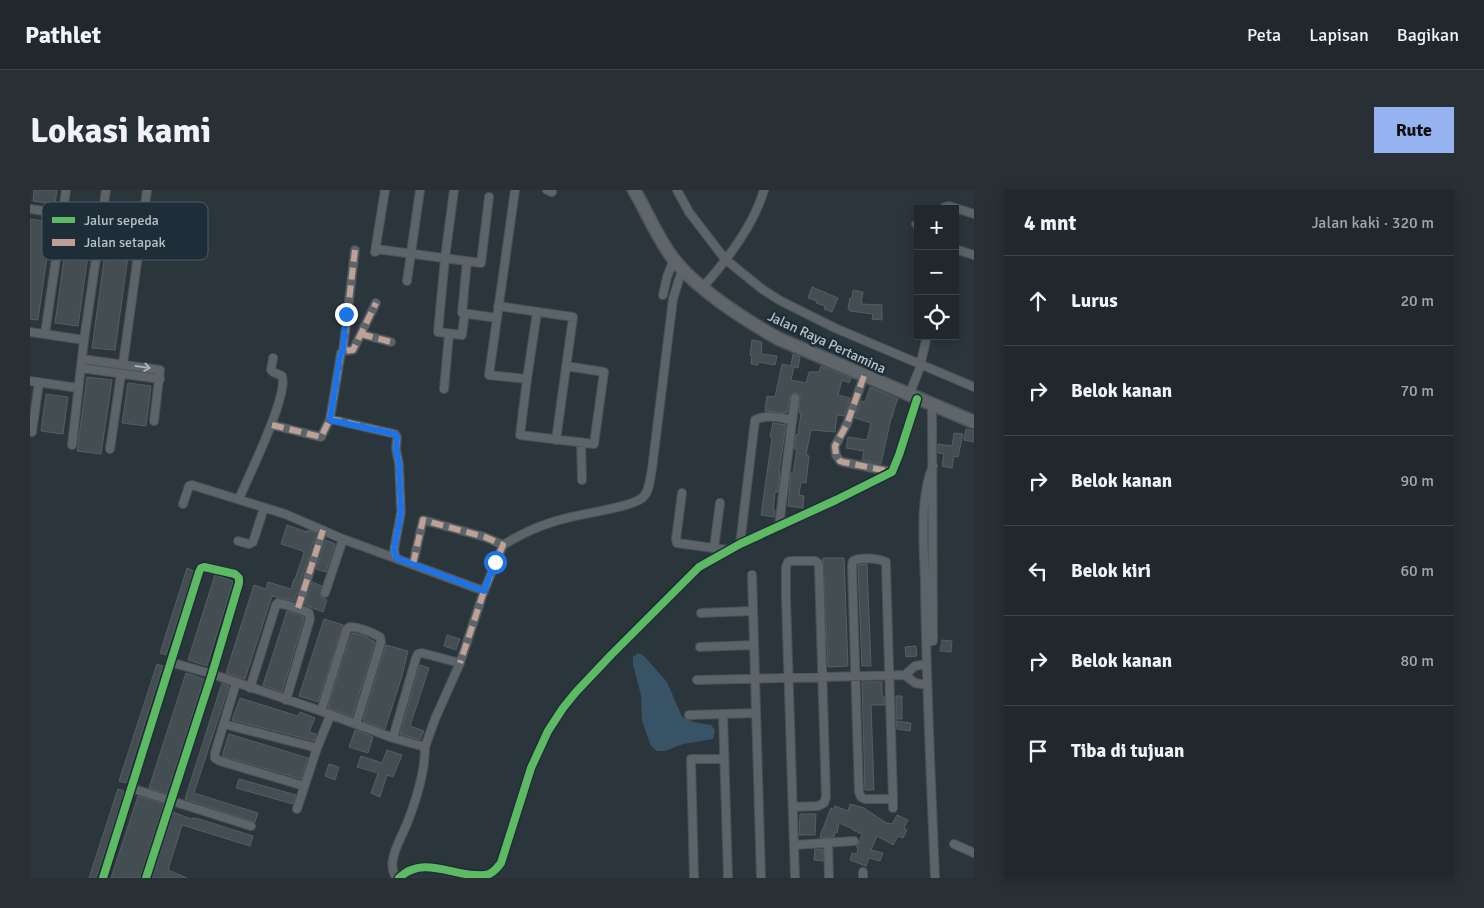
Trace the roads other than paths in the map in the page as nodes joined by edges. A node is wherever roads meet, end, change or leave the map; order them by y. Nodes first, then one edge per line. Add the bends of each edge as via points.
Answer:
1 (385, 190) edge
2 (420, 190) edge
3 (454, 190) edge
4 (515, 190) edge
5 (634, 190) edge
6 (676, 190) edge
7 (764, 190) edge
8 (489, 197) dead end
9 (959, 209) edge
10 (974, 214) edge
11 (355, 250) dead end
12 (958, 250) edge
13 (411, 253) junction
14 (974, 256) edge
15 (445, 258) junction
16 (55, 260) edge
17 (95, 260) edge
18 (137, 260) edge
19 (674, 260) junction
20 (466, 261) junction
21 (723, 262) junction
22 (683, 270) junction
23 (407, 281) dead end
24 (706, 283) junction
25 (663, 295) dead end
26 (376, 303) dead end
27 (498, 306) junction
28 (537, 312) junction
29 (497, 318) junction
30 (464, 319) dead end
31 (30, 332) edge
32 (45, 334) junction
33 (361, 334) junction
34 (448, 334) junction
35 (84, 340) junction
36 (926, 340) edge
37 (390, 342) dead end
38 (343, 351) junction
39 (273, 358) dead end
40 (82, 359) junction
41 (123, 364) junction
42 (566, 366) junction
43 (920, 367) junction
44 (81, 368) junction
45 (121, 374) junction
46 (864, 376) junction
47 (160, 379) junction
48 (526, 379) junction
49 (30, 381) edge
50 (39, 382) junction
51 (974, 387) edge
52 (78, 388) junction
53 (444, 389) dead end
54 (912, 395) junction
55 (795, 398) dead end
56 (932, 405) junction
57 (330, 420) junction
58 (792, 420) junction
59 (154, 421) dead end
60 (974, 422) edge
61 (272, 425) junction
62 (32, 432) dead end
63 (556, 440) junction
64 (581, 442) junction
65 (72, 445) dead end
66 (110, 449) dead end
67 (892, 472) junction
68 (582, 480) dead end
69 (682, 493) dead end
70 (239, 499) junction
71 (720, 503) dead end
72 (183, 504) dead end
73 (264, 508) junction
74 (779, 526) junction
75 (323, 530) junction
76 (343, 539) junction
77 (238, 541) dead end
78 (740, 544) junction
79 (503, 545) junction
80 (714, 548) junction
81 (728, 550) junction
82 (396, 558) junction
83 (413, 564) junction
84 (752, 575) dead end
85 (484, 591) junction
86 (326, 593) dead end
87 (298, 608) junction
88 (753, 611) junction
89 (701, 613) dead end
90 (754, 645) junction
91 (700, 647) dead end
92 (170, 662) junction
93 (460, 663) junction
94 (927, 664) junction
95 (212, 674) junction
96 (890, 675) junction
97 (905, 675) junction
98 (856, 676) junction
99 (822, 677) junction
100 (755, 678) junction
101 (789, 678) junction
102 (697, 680) dead end
103 (236, 683) junction
104 (927, 685) junction
105 (250, 688) junction
106 (286, 700) junction
107 (321, 711) junction
108 (756, 713) junction
109 (723, 714) junction
110 (689, 715) dead end
111 (330, 716) junction
112 (224, 724) junction
113 (356, 724) junction
114 (394, 738) junction
115 (425, 747) junction
116 (317, 748) junction
117 (724, 759) junction
118 (304, 786) junction
119 (131, 788) junction
120 (893, 799) junction
121 (170, 800) junction
122 (792, 807) junction
123 (893, 808) dead end
124 (297, 809) dead end
125 (251, 826) dead end
126 (854, 841) dead end
127 (828, 842) junction
128 (954, 844) dead end
129 (794, 845) junction
130 (973, 851) edge
131 (490, 876) edge
132 (103, 878) edge
133 (146, 878) edge
134 (397, 878) edge
135 (694, 878) edge
136 (728, 878) edge
137 (762, 878) edge
138 (795, 878) edge
139 (829, 878) edge
140 (935, 878) edge

1 - 13 street via 376,250
2 - 13 street
3 - 15 street
4 - 27 street
5 - 19 main road, Jalan Raya Pertamina
6 - 21 street
7 - 21 street via 752,222
8 - 20 street via 481,263
9 - 10 street
11 - 38 street
12 - 14 street
13 - 15 street
13 - 23 street
15 - 20 street
15 - 34 street via 438,332
16 - 32 street
17 - 35 street
18 - 41 street
19 - 22 main road, Jalan Raya Pertamina
19 - 25 street
20 - 29 street via 462,313
21 - 24 street
21 - 43 street via 779,300
22 - 24 main road, Jalan Raya Pertamina
22 - 79 street via 673,300 652,469 646,493 628,505 540,525
24 - 46 main road, Jalan Raya Pertamina via 750,322
26 - 33 street
27 - 28 street
27 - 29 street
28 - 42 street via 573,317
28 - 48 street
29 - 48 street via 489,375
30 - 34 street via 462,335
31 - 32 street
32 - 35 street
33 - 37 street
33 - 38 street via 353,350
34 - 53 street
35 - 40 street
36 - 43 street
38 - 57 street
39 - 61 street via 273,372 284,380
40 - 41 street
40 - 44 street
41 -> 47 street via 160,370
42 - 63 street
42 - 64 street via 604,372 594,444
43 - 51 street
43 - 54 street
44 - 45 street
44 - 52 street
45 - 47 street
45 - 66 street
46 - 54 main road, Jalan Raya Pertamina
46 - 67 street via 834,451 843,462
47 - 59 street
48 - 63 street via 520,436
49 - 50 street
50 - 52 street
50 - 62 street
52 - 65 street
54 - 56 main road, Jalan Raya Pertamina
54 - 67 street via 899,455
55 - 58 street
56 - 60 main road, Jalan Raya Pertamina
56 - 94 street via 933,466 925,500
57 - 61 street via 320,437
57 - 82 street via 397,437 401,512 394,550
58 - 74 street
58 - 78 street via 767,416 755,420
61 - 70 street
63 - 64 street
64 - 68 street
67 - 74 street
69 - 80 street via 676,542
70 - 72 street via 190,485
70 - 73 street
71 - 80 street
73 - 75 street
73 - 77 street via 253,542
74 - 78 street
75 - 76 street
75 - 87 street
76 - 82 street
76 - 86 street
78 - 81 street
79 - 83 street via 423,520
79 - 85 street
80 - 81 street
81 - 131 street via 699,567 685,580 563,708 531,768 501,863
82 - 83 street
83 - 85 street
84 - 88 street
85 - 93 street
87 - 105 street via 276,605
87 - 106 street via 309,613 310,619
88 - 89 street
88 - 90 street
90 - 91 street
90 - 100 street
92 - 95 street
92 - 95 street via 201,568 235,574 239,583
92 - 119 street
93 - 114 street via 418,654
93 - 115 street
94 - 97 street via 915,666
94 - 104 street
95 - 103 street
95 - 121 street
96 - 97 street
96 - 98 street
96 - 98 street via 886,562 856,559 852,566
96 - 120 street
97 - 104 street via 915,683
98 - 99 street
98 - 120 street via 860,795 865,799
99 - 101 street
99 - 101 street via 818,563 794,561 788,562 786,567
99 - 122 street via 826,801 818,806
100 - 101 street
100 - 102 street
100 - 108 street
101 - 122 street
103 - 105 street
103 - 112 street
104 - 140 street
105 - 106 street
106 - 107 street
107 - 111 street
107 - 113 street via 347,629 350,626 375,634 382,642
108 - 109 street
108 - 137 street
109 - 110 street
109 - 117 street
111 - 113 street
111 - 116 street
112 - 116 street
112 - 118 street via 215,758
113 - 114 street
114 - 115 street
115 - 134 street via 421,780 393,858 392,869
116 - 118 street
117 - 135 street via 691,759
117 - 136 street
118 - 124 street
119 - 121 street
119 - 132 street
120 - 123 street
121 - 125 street
121 - 133 street
122 - 129 street
126 - 127 street
127 - 129 street
127 - 139 street
128 - 130 street
129 - 138 street
131 - 134 street via 418,867

